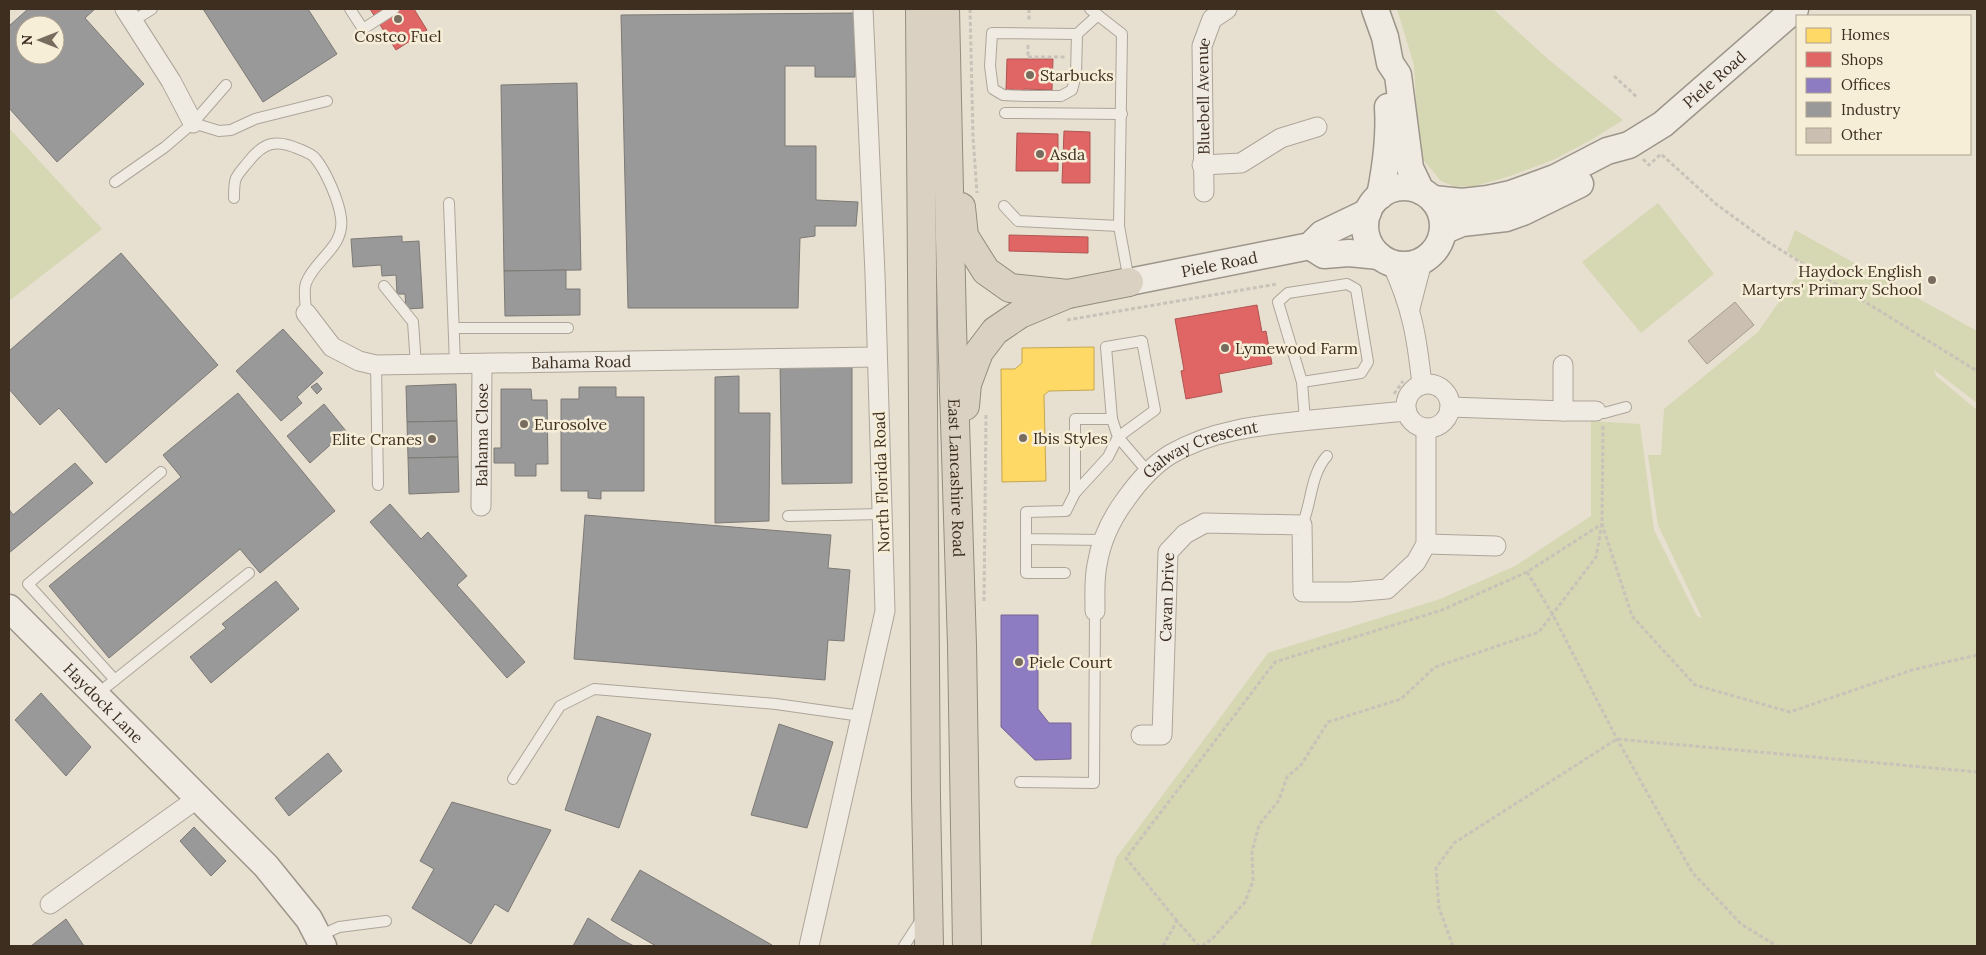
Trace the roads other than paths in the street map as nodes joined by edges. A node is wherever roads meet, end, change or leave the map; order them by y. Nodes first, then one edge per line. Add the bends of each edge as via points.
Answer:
1 (152, 9) edge
2 (350, 9) edge
3 (394, 9) edge
4 (863, 9) edge
5 (920, 9) edge
6 (945, 9) edge
7 (1227, 9) edge
8 (1375, 9) edge
9 (1795, 9) edge
10 (1094, 12) edge
11 (129, 15) edge
12 (1077, 34) junction
13 (945, 47) junction
14 (1390, 63) junction
15 (226, 85) dead end
16 (327, 101) dead end
17 (1005, 113) dead end
18 (1122, 114) junction
19 (194, 123) junction
20 (1317, 127) dead end
21 (1629, 145) junction
22 (1202, 165) junction
23 (115, 182) dead end
24 (1204, 192) dead end
25 (1427, 195) junction
26 (234, 198) dead end
27 (449, 203) dead end
28 (1374, 204) junction
29 (1004, 206) dead end
30 (1120, 226) junction
31 (1443, 231) junction
32 (1310, 246) junction
33 (1386, 260) junction
34 (1422, 262) junction
35 (1129, 282) junction
36 (384, 286) dead end
37 (1068, 294) junction
38 (1410, 308) junction
39 (306, 313) joint
40 (454, 328) junction
41 (568, 328) dead end
42 (877, 357) junction
43 (455, 364) junction
44 (482, 364) junction
45 (416, 365) junction
46 (1563, 365) dead end
47 (376, 366) junction
48 (1302, 382) junction
49 (1422, 385) junction
50 (1450, 407) junction
51 (1626, 407) dead end
52 (1406, 411) junction
53 (1563, 411) junction
54 (1600, 412) joint
55 (1112, 419) junction
56 (1305, 421) junction
57 (1426, 428) junction
58 (1118, 437) junction
59 (1327, 456) dead end
60 (161, 472) dead end
61 (1148, 472) junction
62 (957, 480) junction
63 (378, 485) dead end
64 (1075, 494) junction
65 (481, 506) dead end
66 (882, 514) junction
67 (788, 516) dead end
68 (1302, 526) junction
69 (1026, 539) junction
70 (1103, 540) junction
71 (1426, 544) junction
72 (1496, 546) dead end
73 (248, 573) dead end
74 (1065, 573) dead end
75 (9, 608) edge
76 (1095, 610) joint
77 (115, 680) junction
78 (95, 696) junction
79 (861, 716) junction
80 (1141, 735) dead end
81 (513, 779) dead end
82 (1020, 782) dead end
83 (198, 798) junction
84 (50, 904) dead end
85 (928, 908) junction
86 (386, 921) dead end
87 (320, 942) edge
88 (809, 946) edge
89 (904, 946) edge
90 (929, 946) edge
91 (967, 946) edge

1 - 11 lane
2 - 3 lane via 363,29
4 - 42 street, North Florida Road
5 - 85 highway, East Lancashire Road
6 - 13 highway, East Lancashire Road
7 - 22 street, Bluebell Avenue via 1212,20 1202,46
8 - 14 street
9 - 21 street, Piele Road via 1663,124
10 - 12 lane
10 - 18 lane via 1122,34
11 - 19 street
12 - 12 lane via 992,33 990,66 993,89 1003,95 1061,96 1072,90 1076,75
13 - 37 highway via 964,236 986,270 1010,288
13 - 62 highway, East Lancashire Road
14 - 25 street via 1398,76 1410,168
14 - 28 street via 1386,76 1389,123 1386,168
15 - 19 lane
16 - 19 lane via 255,119 231,130 219,131
17 - 18 lane
18 - 30 lane
19 - 23 lane
20 - 22 street via 1281,138 1242,163
21 - 25 street, Piele Road via 1607,151 1555,178 1488,200 1462,202
21 - 31 street, Piele Road via 1613,164 1523,212 1506,218 1462,223
22 - 24 street, Bluebell Avenue
25 - 28 street via 1400,187 1389,190
25 - 31 street via 1440,211
26 - 39 lane via 234,179 258,150 273,143 286,144 315,157 335,195 341,219 337,240 328,255 316,264 305,284
27 - 40 lane
28 - 32 street, Piele Road via 1322,234
28 - 33 street via 1366,234 1371,247
29 - 30 lane via 1018,221
30 - 35 lane
31 - 34 street via 1436,249
32 - 33 street via 1324,255 1349,253
32 - 35 street, Piele Road
33 - 34 street via 1406,265
33 - 38 street
34 - 38 street
35 - 37 highway
36 - 45 lane via 413,322
37 - 62 highway via 1020,314 995,331 979,352 967,384
38 - 49 street
39 - 47 street, Bahama Road via 332,347
40 - 41 lane
40 - 43 lane
42 - 44 street, Bahama Road
42 - 66 street, North Florida Road
43 - 44 street, Bahama Road
43 - 45 street, Bahama Road
44 - 65 street, Bahama Close
45 - 47 street, Bahama Road
46 - 53 street
47 - 63 lane
48 - 48 lane via 1278,302 1288,293 1347,284 1356,289 1368,362 1362,373
48 - 56 lane
49 - 50 street via 1442,389
49 - 52 street via 1407,398
50 - 53 street
50 - 57 street via 1442,423
51 - 54 lane
52 - 56 street, Galway Crescent
52 - 57 street via 1416,425
53 - 54 street
55 - 58 lane
55 - 58 lane via 1106,347 1142,341 1155,410
55 - 64 lane via 1075,420
56 - 61 street, Galway Crescent via 1223,432 1170,454
57 - 71 street
58 - 61 lane
58 - 64 lane via 1108,457
59 - 68 lane via 1320,464
60 - 77 lane via 28,584
61 - 70 street, Galway Crescent via 1116,514
62 - 91 highway, East Lancashire Road
64 - 69 lane via 1066,511 1026,512
66 - 67 lane
66 - 79 street, North Florida Road via 885,611
68 - 71 street via 1303,592 1387,589 1416,562
68 - 80 street, Cavan Drive via 1205,523 1185,534 1168,552 1162,735
69 - 70 lane
69 - 74 lane via 1026,574
70 - 76 street, Galway Crescent via 1096,566
71 - 72 street
73 - 77 lane
75 - 78 street, Haydock Lane
76 - 82 lane via 1094,783
77 - 78 lane
78 - 83 street, Haydock Lane
79 - 81 lane via 776,704 594,689 560,706
79 - 88 street, North Florida Road
83 - 84 street
83 - 87 street, Haydock Lane via 266,866 309,920
85 - 89 lane
85 - 90 highway, East Lancashire Road
86 - 87 lane via 339,927

